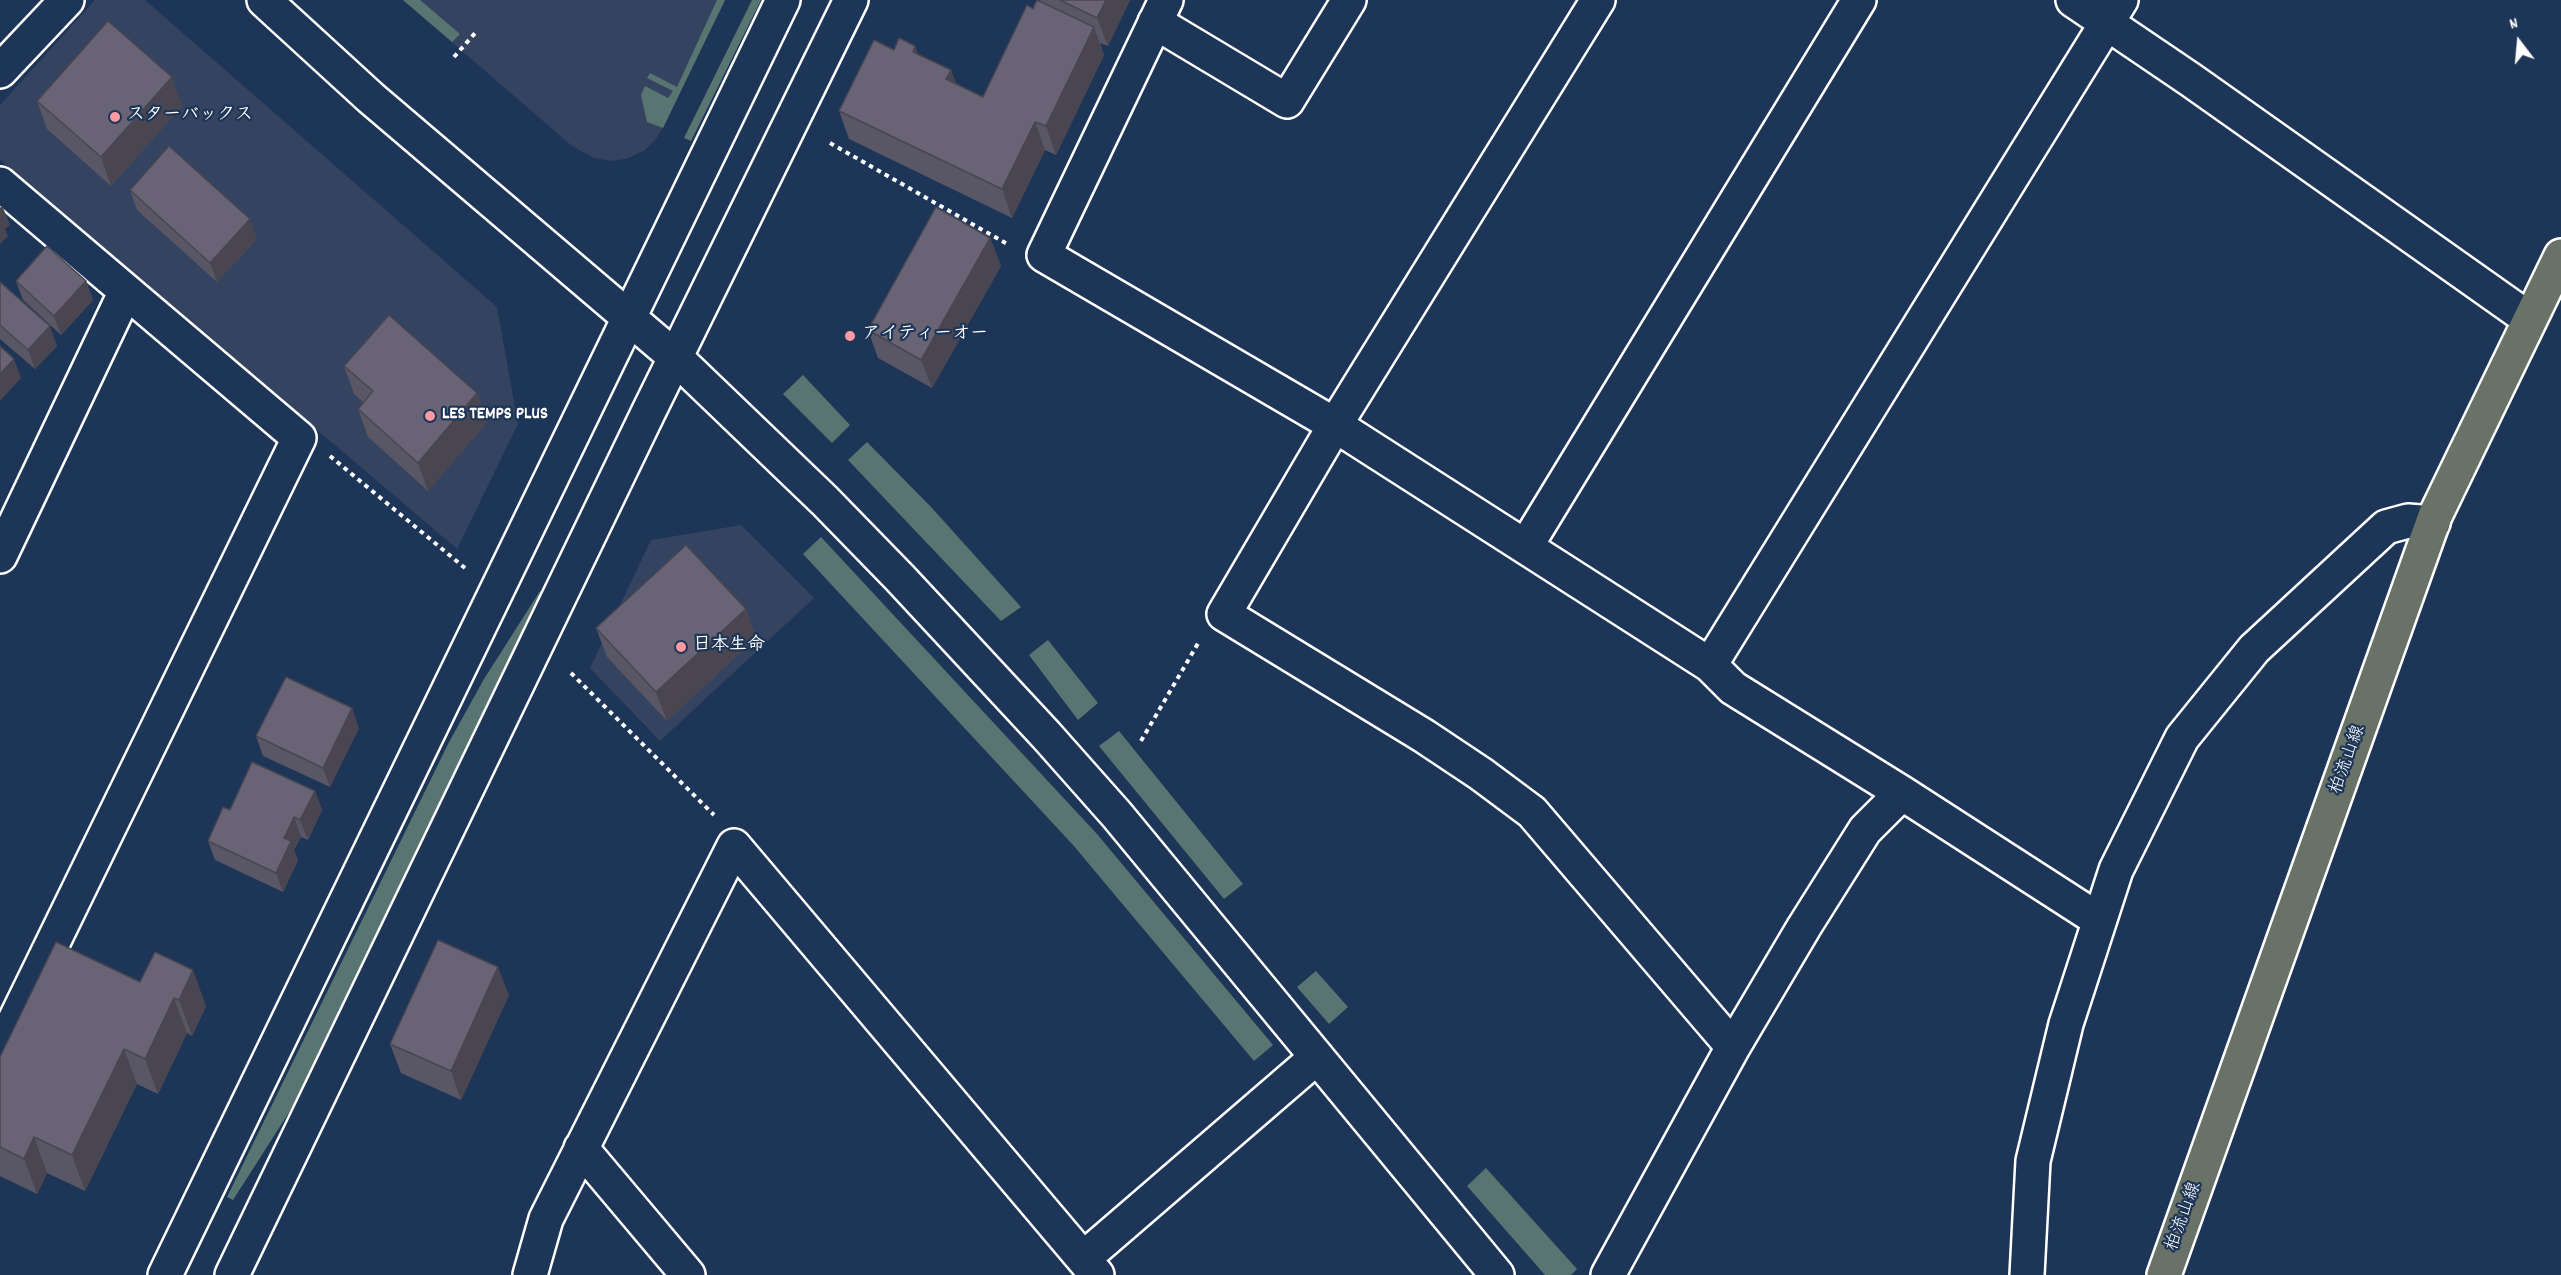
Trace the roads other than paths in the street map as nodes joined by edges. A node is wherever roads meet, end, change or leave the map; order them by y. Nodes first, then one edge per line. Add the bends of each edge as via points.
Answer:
1 (67, 0) edge
2 (264, 0) edge
3 (783, 0) edge
4 (851, 0) edge
5 (1349, 0) edge
6 (1598, 0) edge
7 (1859, 0) edge
8 (2073, 0) edge
9 (1160, 11) edge
10 (2114, 11) edge
11 (0, 71) edge
12 (0, 184) edge
13 (2561, 256) edge
14 (126, 291) junction
15 (631, 318) junction
16 (2529, 319) junction
17 (675, 357) junction
18 (1335, 425) junction
19 (2433, 523) junction
20 (3, 541) edge
21 (1526, 546) junction
22 (1710, 665) junction
23 (1902, 793) junction
24 (2099, 920) junction
25 (1732, 1047) junction
26 (0, 1051) edge
27 (1317, 1057) junction
28 (581, 1149) junction
29 (1090, 1267) edge
30 (165, 1275) edge
31 (232, 1275) edge
32 (531, 1275) edge
33 (688, 1275) edge
34 (1497, 1275) edge
35 (1608, 1275) edge
36 (2027, 1275) edge
37 (2164, 1275) edge

1 - 11 street
2 - 15 street via 371,98
3 - 15 street
4 - 17 street
5 - 9 street via 1287,101
6 - 18 street
7 - 21 street
8 - 10 street
9 - 18 street via 1044,255
10 - 16 street
10 - 22 street
12 - 14 street
13 - 16 main road, 柏流山線
14 - 20 street
14 - 26 street via 299,438
15 - 17 street
15 - 30 street
16 - 19 main road, 柏流山線
17 - 27 street via 825,501 1038,726 1117,815
17 - 31 street
18 - 21 street
18 - 25 street via 1224,614 1424,736 1532,812
19 - 24 street via 2408,521 2386,527 2254,649 2182,738 2116,870
19 - 37 main road, 柏流山線
21 - 22 street
22 - 23 street via 1733,688
23 - 24 street
23 - 25 street via 1864,830
24 - 36 street via 2066,1024 2034,1161
25 - 35 street
27 - 29 street
27 - 34 street
28 - 29 street via 734,846
28 - 32 street via 546,1219
28 - 33 street

